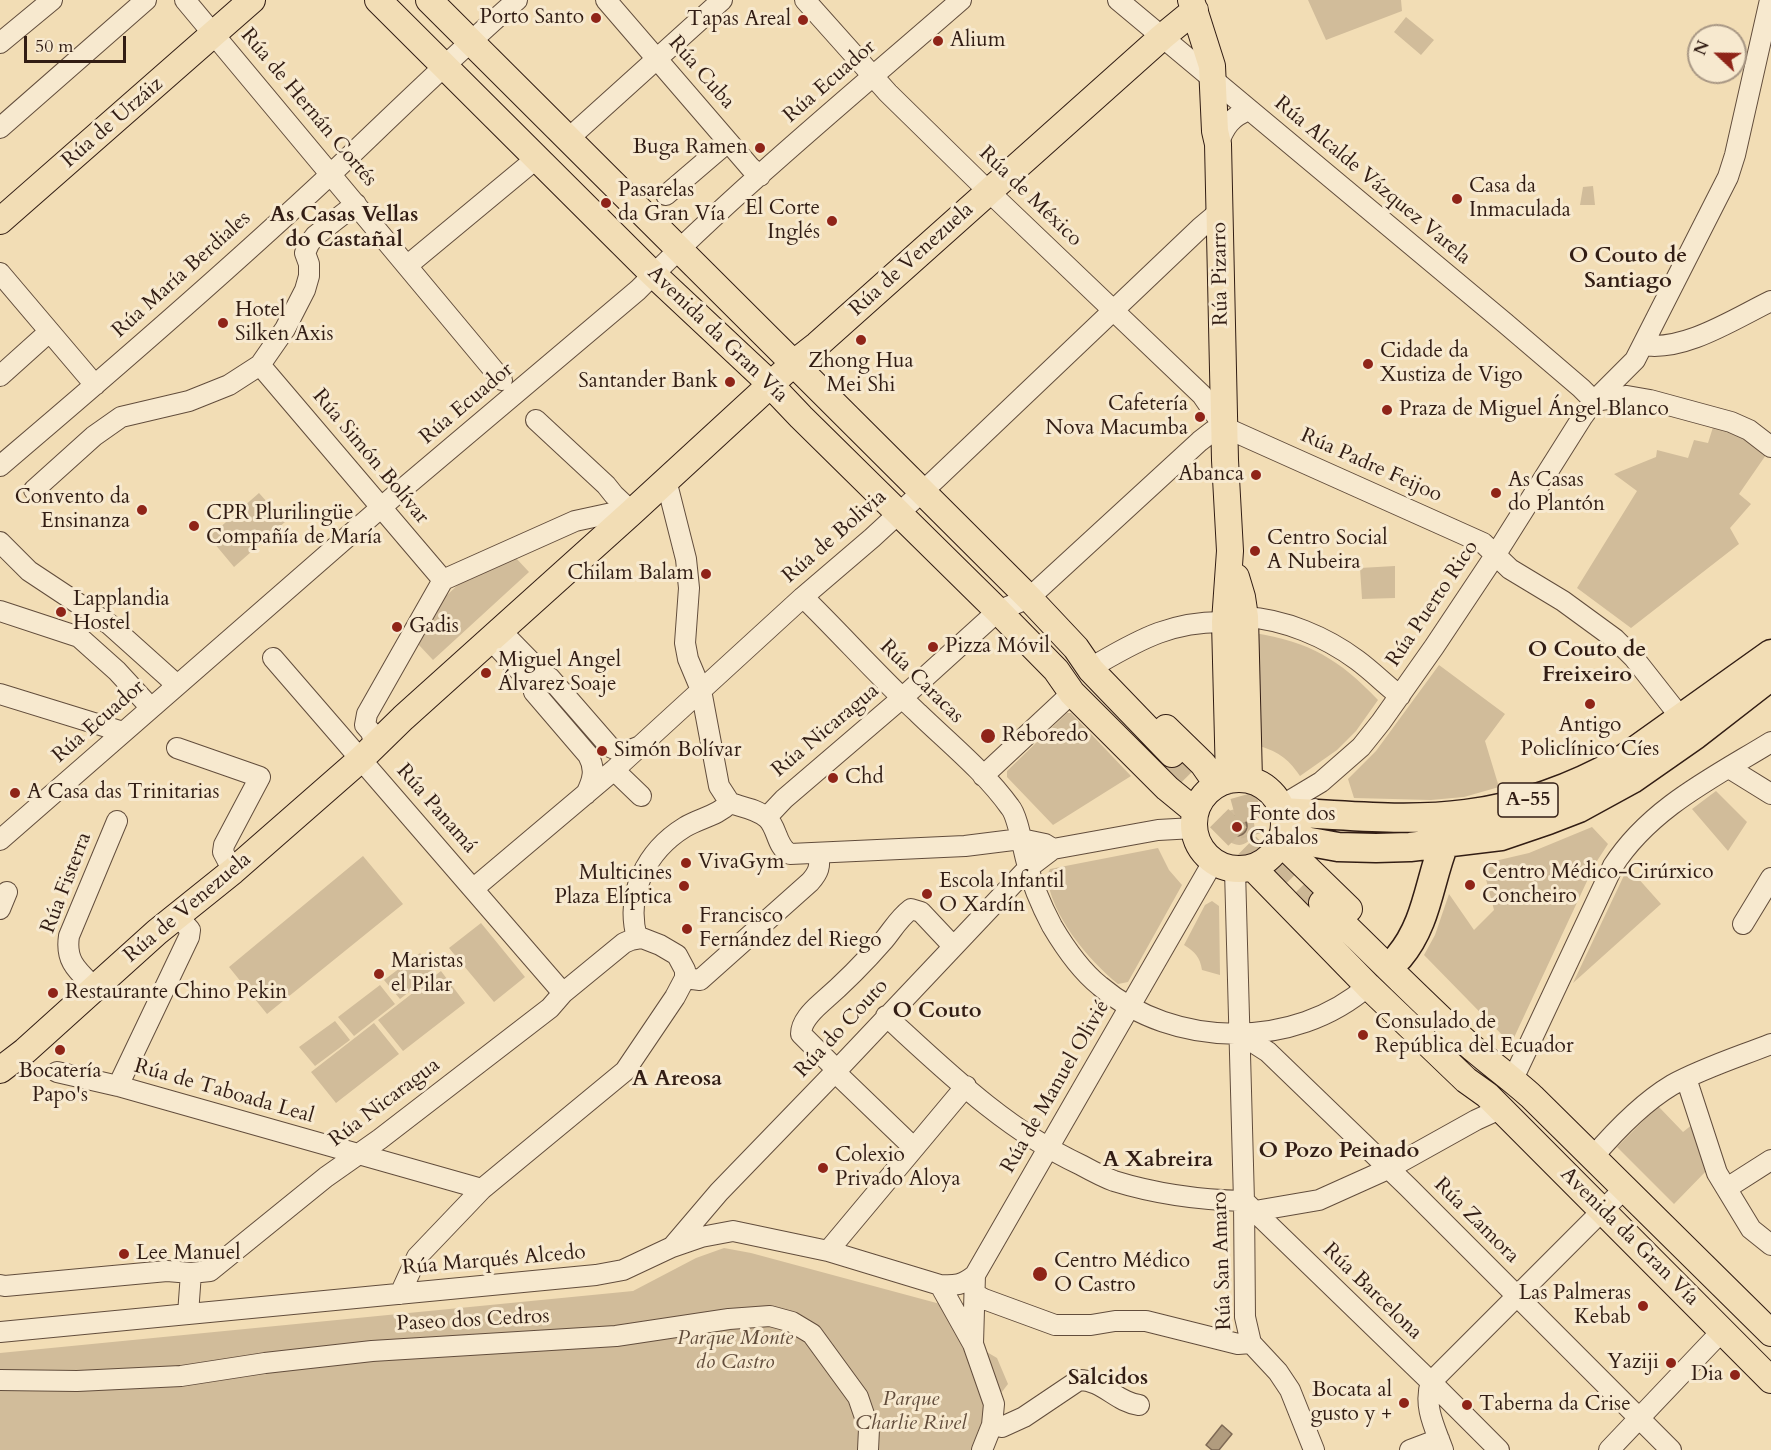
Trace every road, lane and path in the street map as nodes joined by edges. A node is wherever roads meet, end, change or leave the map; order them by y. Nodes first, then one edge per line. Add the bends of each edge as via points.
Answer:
1 (146, 0) edge
2 (185, 0) edge
3 (252, 0) edge
4 (378, 0) edge
5 (429, 0) edge
6 (517, 0) edge
7 (606, 0) edge
8 (722, 0) edge
9 (805, 0) edge
10 (960, 0) edge
11 (1118, 0) edge
12 (1770, 0) edge
13 (43, 3) edge
14 (1193, 5) edge
15 (215, 34) junction
16 (1162, 37) junction
17 (470, 40) junction
18 (0, 43) edge
19 (657, 58) junction
20 (443, 65) junction
21 (873, 77) junction
22 (1214, 79) junction
23 (1249, 110) junction
24 (0, 128) edge
25 (568, 140) junction
26 (728, 142) junction
27 (1218, 144) junction
28 (537, 158) junction
29 (331, 174) junction
30 (760, 176) junction
31 (988, 192) junction
32 (666, 195) dead end
33 (356, 204) junction
34 (1220, 212) junction
35 (0, 221) edge
36 (678, 250) junction
37 (408, 265) junction
38 (0, 273) edge
39 (653, 274) junction
40 (1771, 302) edge
41 (1114, 310) junction
42 (49, 332) junction
43 (1643, 345) junction
44 (794, 363) junction
45 (260, 365) junction
46 (0, 376) edge
47 (502, 380) dead end
48 (94, 385) junction
49 (770, 385) junction
50 (1594, 401) junction
51 (536, 420) dead end
52 (1224, 427) junction
53 (1771, 447) edge
54 (0, 466) edge
55 (666, 480) junction
56 (34, 490) dead end
57 (923, 491) junction
58 (381, 508) junction
59 (632, 512) junction
60 (899, 513) junction
61 (0, 542) edge
62 (1230, 551) junction
63 (1496, 554) junction
64 (443, 580) junction
65 (1238, 588) junction
66 (803, 597) junction
67 (1029, 598) junction
68 (0, 611) edge
69 (998, 611) junction
70 (1235, 620) junction
71 (495, 634) junction
72 (1771, 641) edge
73 (1076, 648) junction
74 (1237, 650) dead end
75 (1771, 654) edge
76 (273, 658) dead end
77 (1099, 663) junction
78 (1056, 670) junction
79 (1759, 682) edge
80 (177, 685) junction
81 (701, 690) junction
82 (1072, 693) junction
83 (0, 694) edge
84 (1400, 696) junction
85 (902, 698) junction
86 (151, 708) junction
87 (1682, 719) junction
88 (123, 732) junction
89 (1771, 742) edge
90 (642, 745) junction
91 (177, 748) dead end
92 (368, 752) junction
93 (1729, 768) junction
94 (614, 770) junction
95 (983, 776) junction
96 (1231, 781) junction
97 (586, 794) junction
98 (1771, 794) edge
99 (641, 796) dead end
100 (730, 803) junction
101 (766, 818) junction
102 (1195, 819) junction
103 (117, 821) dead end
104 (1282, 824) junction
105 (1021, 839) junction
106 (0, 840) edge
107 (1444, 844) junction
108 (1053, 849) junction
109 (819, 854) junction
110 (1234, 867) junction
111 (1028, 868) junction
112 (233, 871) junction
113 (1771, 878) edge
114 (473, 889) junction
115 (177, 915) junction
116 (1743, 924) dead end
117 (637, 938) junction
118 (953, 946) junction
119 (1399, 957) junction
120 (685, 978) junction
121 (1368, 986) junction
122 (95, 988) junction
123 (562, 993) junction
124 (1130, 1007) junction
125 (886, 1016) junction
126 (1240, 1034) junction
127 (1771, 1044) edge
128 (0, 1070) edge
129 (836, 1071) junction
130 (57, 1072) dead end
131 (1686, 1078) junction
132 (1513, 1079) junction
133 (118, 1086) junction
134 (966, 1086) junction
135 (1493, 1102) junction
136 (914, 1148) junction
137 (1048, 1149) junction
138 (357, 1154) junction
139 (1593, 1157) junction
140 (1771, 1161) edge
141 (1388, 1169) junction
142 (1625, 1188) junction
143 (1727, 1188) junction
144 (482, 1189) junction
145 (719, 1192) junction
146 (1250, 1206) junction
147 (1603, 1211) junction
148 (733, 1231) junction
149 (1771, 1245) edge
150 (672, 1247) junction
151 (828, 1251) junction
152 (191, 1273) junction
153 (0, 1285) edge
154 (940, 1285) junction
155 (975, 1285) junction
156 (400, 1294) junction
157 (1518, 1297) junction
158 (188, 1314) junction
159 (1722, 1330) junction
160 (0, 1332) edge
161 (1771, 1333) edge
162 (1251, 1343) junction
163 (973, 1344) junction
164 (0, 1380) edge
165 (1771, 1380) edge
166 (1431, 1382) junction
167 (1139, 1406) dead end
168 (1465, 1416) junction
169 (1640, 1419) junction
170 (992, 1425) junction
171 (1439, 1439) edge
172 (868, 1450) edge
173 (981, 1450) edge
174 (1314, 1450) edge
175 (1410, 1450) edge
176 (1499, 1450) edge
177 (1609, 1450) edge
178 (1671, 1450) edge

1 - 24 street
2 - 15 street, Rúa de Hernán Cortés
3 - 15 main road, Rúa de Urzáiz
4 - 20 main road, Avenida da Gran Vía
5 - 17 main road, Avenida da Gran Vía
6 - 17 street, Rúa María Berdiales
7 - 19 street, Rúa Cuba
8 - 19 street
9 - 21 street, Rúa de México
10 - 21 street, Rúa Ecuador
11 - 16 street, Rúa Alcalde Vázquez Varela
12 - 43 street, Rúa Puerto Rico via 1728,177
13 - 18 street
14 - 16 main road, Rúa de Venezuela
14 - 22 main road, Rúa Pizarro
15 - 29 street, Rúa de Hernán Cortés
15 - 35 main road, Rúa de Urzáiz
16 - 22 street, Rúa Alcalde Vázquez Varela
16 - 31 main road, Rúa de Venezuela
17 - 20 street, Rúa María Berdiales
17 - 25 main road, Avenida da Gran Vía
19 - 25 street
19 - 26 street, Rúa Cuba
20 - 28 main road, Avenida da Gran Vía
20 - 29 street, Rúa María Berdiales
21 - 30 street, Rúa Ecuador
21 - 31 street, Rúa de México
22 - 23 street, Rúa Alcalde Vázquez Varela
22 - 27 main road, Rúa Pizarro
23 - 27 street via 1225,126
23 - 50 street, Rúa Alcalde Vázquez Varela
25 - 36 main road, Avenida da Gran Vía
26 - 30 street, Rúa Cuba
26 - 32 street
27 - 34 main road, Rúa Pizarro
28 - 37 street
28 - 39 main road, Avenida da Gran Vía
29 - 33 street, Rúa de Hernán Cortés
29 - 48 street, Rúa María Berdiales
30 - 36 street, Rúa Ecuador
31 - 41 street, Rúa de México
31 - 44 main road, Rúa de Venezuela
33 - 37 street, Rúa de Hernán Cortés
33 - 45 street via 309,244 305,253 309,264 305,290
34 - 41 street, Rúa de Bolivia
34 - 52 main road, Rúa Pizarro
36 - 39 street, Rúa Ecuador
36 - 44 main road, Avenida da Gran Vía
37 - 47 street, Rúa de Hernán Cortés
38 - 42 street
39 - 49 main road, Avenida da Gran Vía
39 - 58 street, Rúa Ecuador
40 - 43 street via 1674,345
41 - 52 street, Rúa de México via 1202,395
41 - 57 street, Rúa de Bolivia
42 - 46 street
42 - 48 street
43 - 50 street, Rúa Puerto Rico via 1635,360
44 - 49 main road, Rúa de Venezuela
44 - 57 main road, Avenida da Gran Vía
45 - 56 street via 229,384 189,400 121,417
45 - 58 street, Rúa Simón Bolívar
48 - 54 street, Rúa María Berdiales
49 - 55 main road, Rúa de Venezuela
49 - 60 main road, Avenida da Gran Vía
50 - 53 street via 1627,396 1650,400 1731,422
50 - 63 street, Rúa Puerto Rico
51 - 59 street
52 - 62 main road, Rúa Pizarro
52 - 63 street, Rúa Padre Feijoo via 1480,541
52 - 67 street via 1200,441
55 - 59 main road, Rúa de Venezuela
55 - 81 street via 686,559 689,588 685,643
57 - 60 street, Rúa de Bolivia
57 - 67 main road, Avenida da Gran Vía
58 - 64 street, Rúa Simón Bolívar
58 - 80 street, Rúa Ecuador
59 - 64 street via 575,521
59 - 71 main road, Rúa de Venezuela
60 - 66 street, Rúa de Bolivia
60 - 69 main road, Avenida da Gran Vía
61 - 80 street via 29,571 109,624
62 - 65 main road, Rúa Pizarro
62 - 70 main road, Rúa Pizarro
63 - 84 street, Rúa Puerto Rico
63 - 87 street, Rúa Padre Feijoo via 1510,569 1615,639
64 - 92 street via 367,714 365,725 371,732
65 - 70 main road, Rúa Pizarro via 1242,597
65 - 74 main road, Rúa Pizarro
66 - 81 street, Rúa de Bolivia
66 - 85 street, Rúa Caracas
67 - 69 street, Rúa Nicaragua
67 - 73 main road, Avenida da Gran Vía
68 - 86 street via 79,637
69 - 78 main road, Avenida da Gran Vía
69 - 85 street, Rúa Nicaragua
70 - 77 street via 1202,621 1167,630
70 - 84 street via 1261,619 1292,626 1356,660
70 - 96 main road, Rúa Pizarro
71 - 90 street via 550,678 610,747 627,751
71 - 92 main road, Rúa de Venezuela
71 - 97 street via 534,692 588,755 593,774
72 - 79 street via 1759,650
73 - 77 main road, Avenida da Gran Vía
73 - 78 main road, Avenida da Gran Vía via 1168,759 1080,683
75 - 79 highway, A-55
76 - 92 street, Rúa Panamá
77 - 96 main road, Avenida da Gran Vía via 1203,764
78 - 82 main road, Avenida da Gran Vía
79 - 87 highway, A-55
79 - 107 highway, A-55 via 1695,735 1632,779 1579,808 1501,836
80 - 86 street, Rúa Ecuador
81 - 90 street, Rúa de Bolivia
81 - 100 street via 719,786
82 - 95 street
82 - 102 main road, Avenida da Gran Vía
83 - 88 street
84 - 104 street, Rúa Puerto Rico via 1361,747
85 - 95 street, Rúa Caracas
85 - 101 street, Rúa Nicaragua
86 - 88 street, Rúa Ecuador
87 - 104 highway, A-55 via 1621,761 1539,797 1469,814
88 - 106 street, Rúa Ecuador
89 - 93 street
90 - 94 street, Rúa de Bolivia
91 - 112 street via 260,777 224,845 223,852
92 - 112 main road, Rúa de Venezuela
92 - 114 street, Rúa Panamá
93 - 98 street
93 - 132 street via 1683,796 1624,848
94 - 97 street, Rúa de Bolivia
94 - 99 street
95 - 105 street, Rúa Caracas via 1012,809
96 - 102 main road via 1200,800
96 - 104 main road via 1262,785 1273,794
97 - 114 street, Rúa de Bolivia
100 - 101 street
100 - 117 street via 720,812 684,828 651,857 636,890
101 - 109 street via 786,852
102 - 108 street via 1158,830
102 - 110 main road via 1197,841 1203,853
103 - 122 street, Rúa Fisterra via 69,936 67,950 74,966
104 - 107 highway, A-55 via 1338,847
104 - 110 main road via 1270,859
104 - 119 main road, Avenida da Gran Vía
105 - 108 street
105 - 109 street
105 - 111 street, Rúa Caracas
107 - 119 highway via 1424,913
108 - 111 street, Rúa do Couto
109 - 120 street via 820,867 810,882 700,980
110 - 121 main road, Avenida da Gran Vía
110 - 124 street, Rúa de Manuel Olivié
110 - 126 street, Rúa San Amaro
111 - 118 street, Rúa do Couto
111 - 124 street, Rúa Caracas via 1047,916 1067,950 1100,987
112 - 115 main road, Rúa de Venezuela
113 - 116 street
114 - 123 street, Rúa Panamá
115 - 122 main road, Rúa de Venezuela
115 - 133 street via 190,930 189,937
117 - 120 street via 677,955
117 - 123 street, Rúa Nicaragua
118 - 125 street, Rúa do Couto
118 - 129 street via 921,912 911,909 850,978 815,1008 801,1034
119 - 132 main road, Avenida da Gran Vía via 1492,1046
120 - 144 street via 625,1071
121 - 126 street, Rúa Caracas via 1341,1005 1297,1025
121 - 135 main road, Avenida da Gran Vía
122 - 128 main road, Rúa de Venezuela
123 - 138 street, Rúa Nicaragua via 543,1013
124 - 126 street, Rúa Caracas via 1186,1028
124 - 137 street, Rúa de Manuel Olivié
125 - 129 street, Rúa do Couto
125 - 134 street
126 - 141 street, Rúa Zamora via 1268,1052
126 - 146 street, Rúa San Amaro
127 - 131 street
129 - 136 street
129 - 145 street, Rúa do Couto
130 - 133 street, Rúa de Taboada Leal
131 - 139 street via 1653,1098
131 - 143 street via 1717,1173
132 - 135 main road, Avenida da Gran Vía via 1482,1058 1318,908 1474,1072
132 - 139 main road, Avenida da Gran Vía
133 - 138 street, Rúa de Taboada Leal
134 - 136 street
134 - 137 street via 1003,1120
135 - 141 street via 1476,1120
135 - 147 main road, Avenida da Gran Vía
136 - 151 street
137 - 146 street via 1113,1180 1178,1196
137 - 155 street, Rúa de Manuel Olivié
138 - 144 street, Rúa de Taboada Leal
138 - 152 street, Rúa Nicaragua via 210,1271
139 - 142 main road, Avenida da Gran Vía
140 - 143 street
141 - 146 street via 1318,1200
141 - 157 street, Rúa Zamora
142 - 147 street
142 - 161 main road, Avenida da Gran Vía
143 - 149 street via 1752,1229
144 - 156 street via 417,1257
145 - 148 street via 716,1200 720,1215
145 - 150 street, Rúa do Couto
146 - 162 street, Rúa San Amaro via 1245,1317
146 - 166 street, Rúa Barcelona
147 - 157 street
147 - 159 main road, Avenida da Gran Vía
148 - 150 street, Rúa Marqués Alcedo
148 - 151 street, Rúa Marqués Alcedo
150 - 156 street, Rúa Marqués Alcedo via 622,1270 596,1275
151 - 154 street, Rúa Marqués Alcedo
152 - 153 street via 167,1271
152 - 158 street
154 - 155 street, Rúa Marqués Alcedo
154 - 163 street, Rúa de Manuel Olivié
155 - 162 street via 1055,1325 1146,1321 1238,1344
155 - 163 street, Rúa de Manuel Olivié
156 - 158 street, Rúa Marqués Alcedo
157 - 166 street
157 - 169 street, Rúa Zamora
158 - 160 street, Rúa Marqués Alcedo
159 - 165 main road, Avenida da Gran Vía
159 - 169 street
162 - 174 street, Rúa San Amaro via 1290,1390
163 - 170 street, Rúa de Manuel Olivié via 994,1404
164 - 172 street, Paseo dos Cedros via 170,1377 372,1351 615,1336 770,1316 792,1322 812,1334 858,1397 869,1429
166 - 168 street, Rúa Barcelona
166 - 171 street via 1429,1410
167 - 170 street via 1127,1404 1090,1380 1079,1380 1024,1417 1002,1427
168 - 171 street via 1449,1419
168 - 176 street, Rúa Barcelona
169 - 177 street
169 - 178 street, Rúa Zamora
170 - 173 street, Rúa de Manuel Olivié
171 - 175 street

